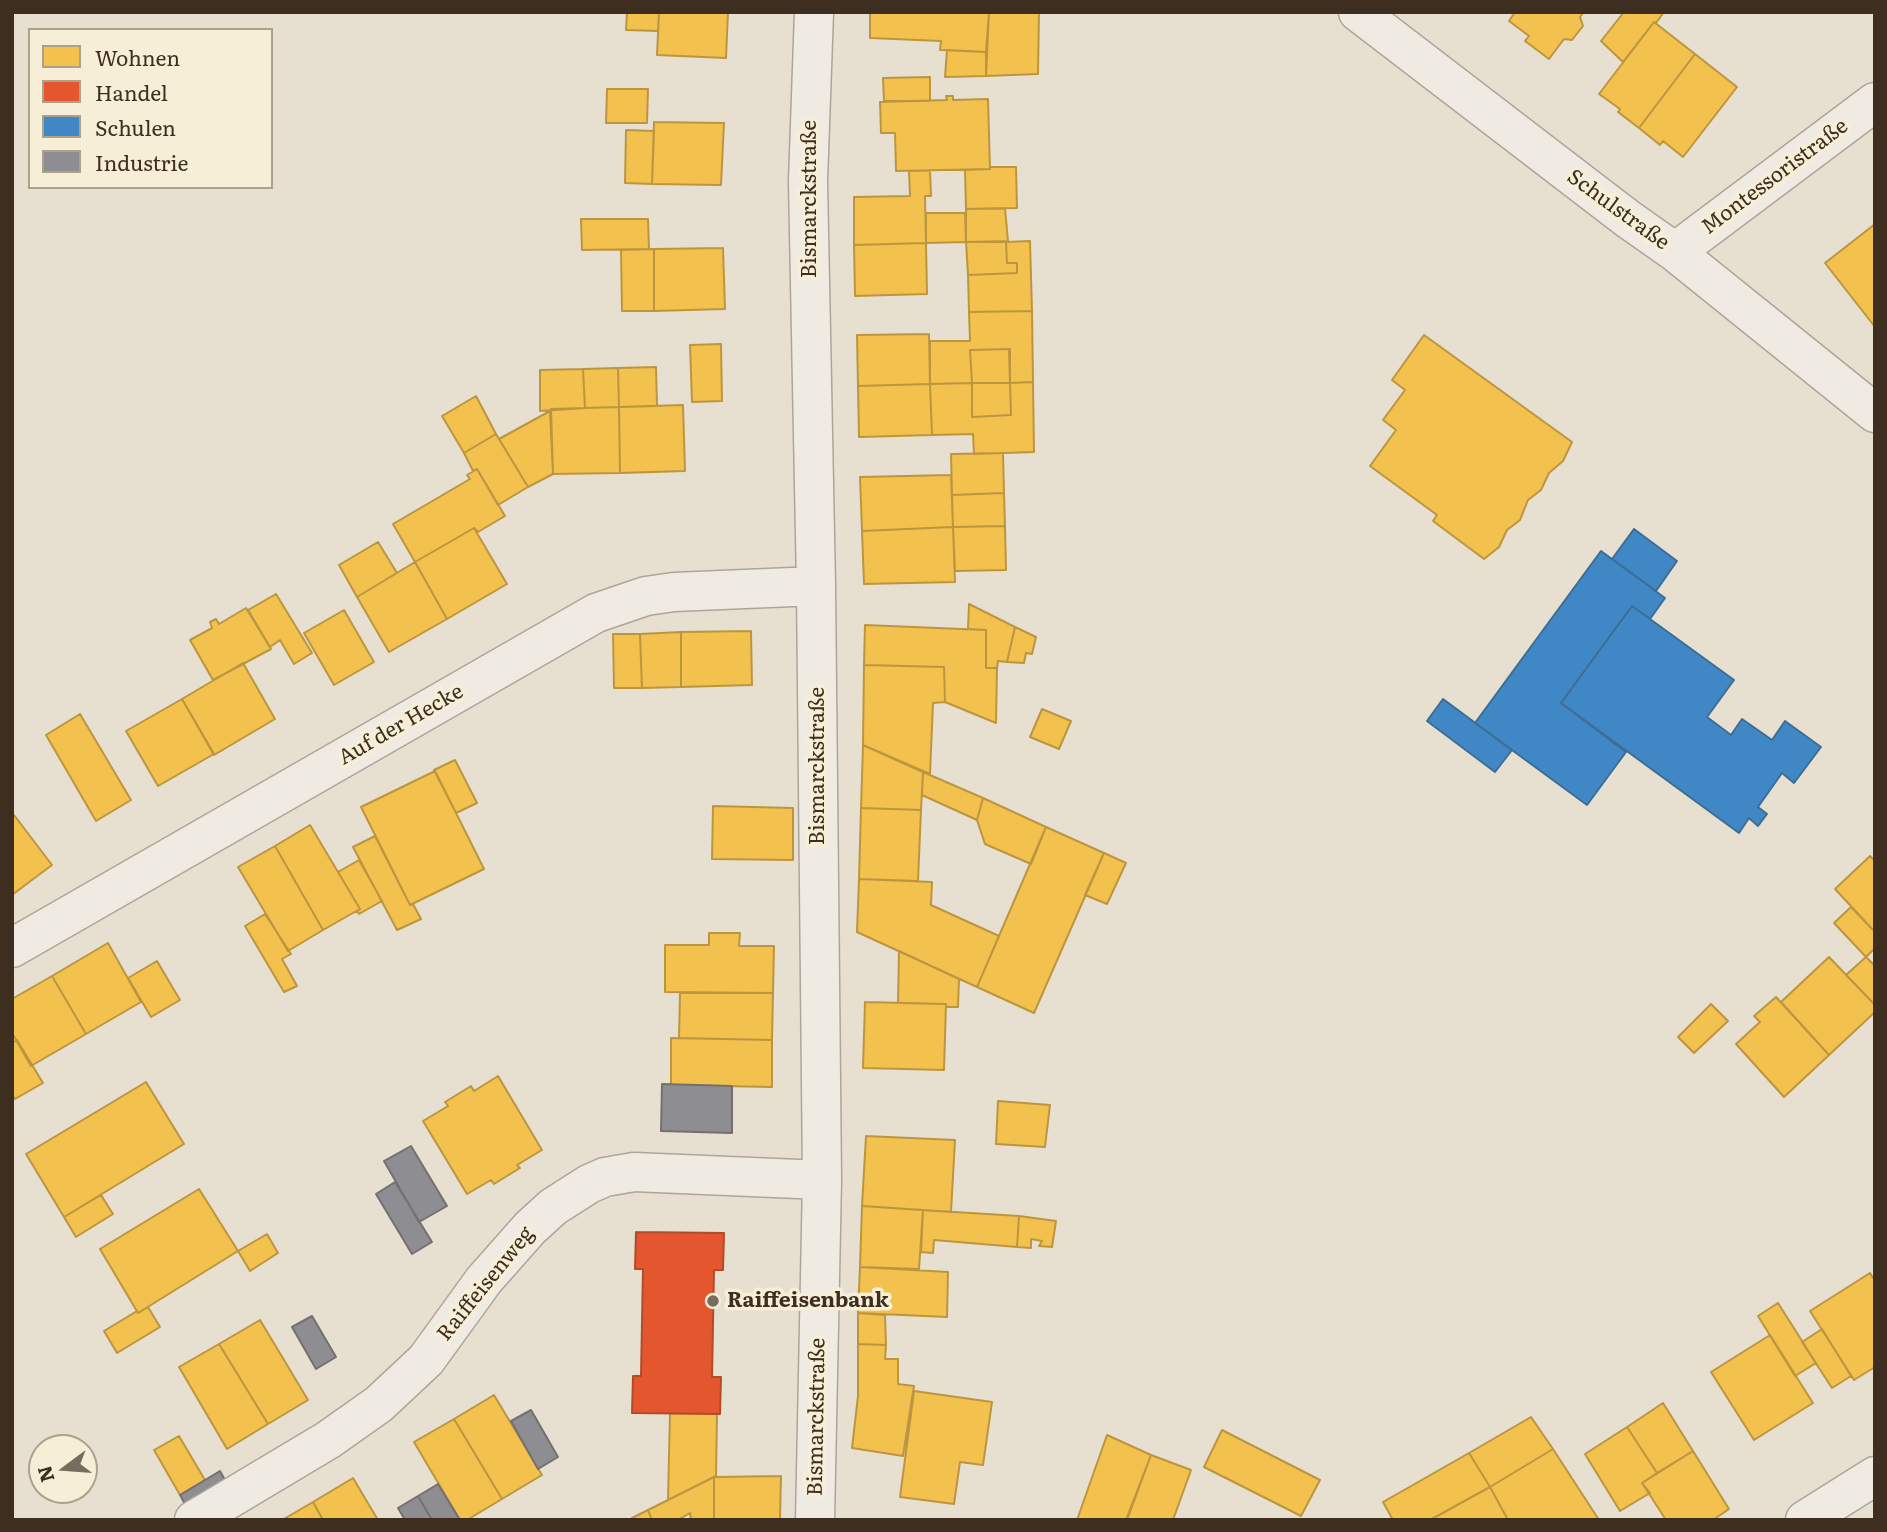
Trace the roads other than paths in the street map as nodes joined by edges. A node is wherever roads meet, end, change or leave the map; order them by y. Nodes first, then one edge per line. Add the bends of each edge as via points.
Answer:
1 (814, 12) edge
2 (1358, 12) edge
3 (1875, 102) edge
4 (1675, 252) junction
5 (1875, 413) edge
6 (816, 586) junction
7 (12, 948) edge
8 (822, 1180) junction
9 (1875, 1476) edge
10 (194, 1520) edge
11 (815, 1520) edge
12 (1805, 1520) edge

1 - 6 street, Bismarckstraße via 808,181
2 - 4 street, Schulstraße
3 - 4 street, Montessoristraße
4 - 5 street, Schulstraße
6 - 7 street, Auf der Hecke via 646,596 596,613
6 - 8 street, Bismarckstraße
8 - 10 street, Raiffeisenweg via 634,1172 589,1184 530,1228 484,1280 426,1360 379,1404
8 - 11 street, Bismarckstraße
9 - 12 street

